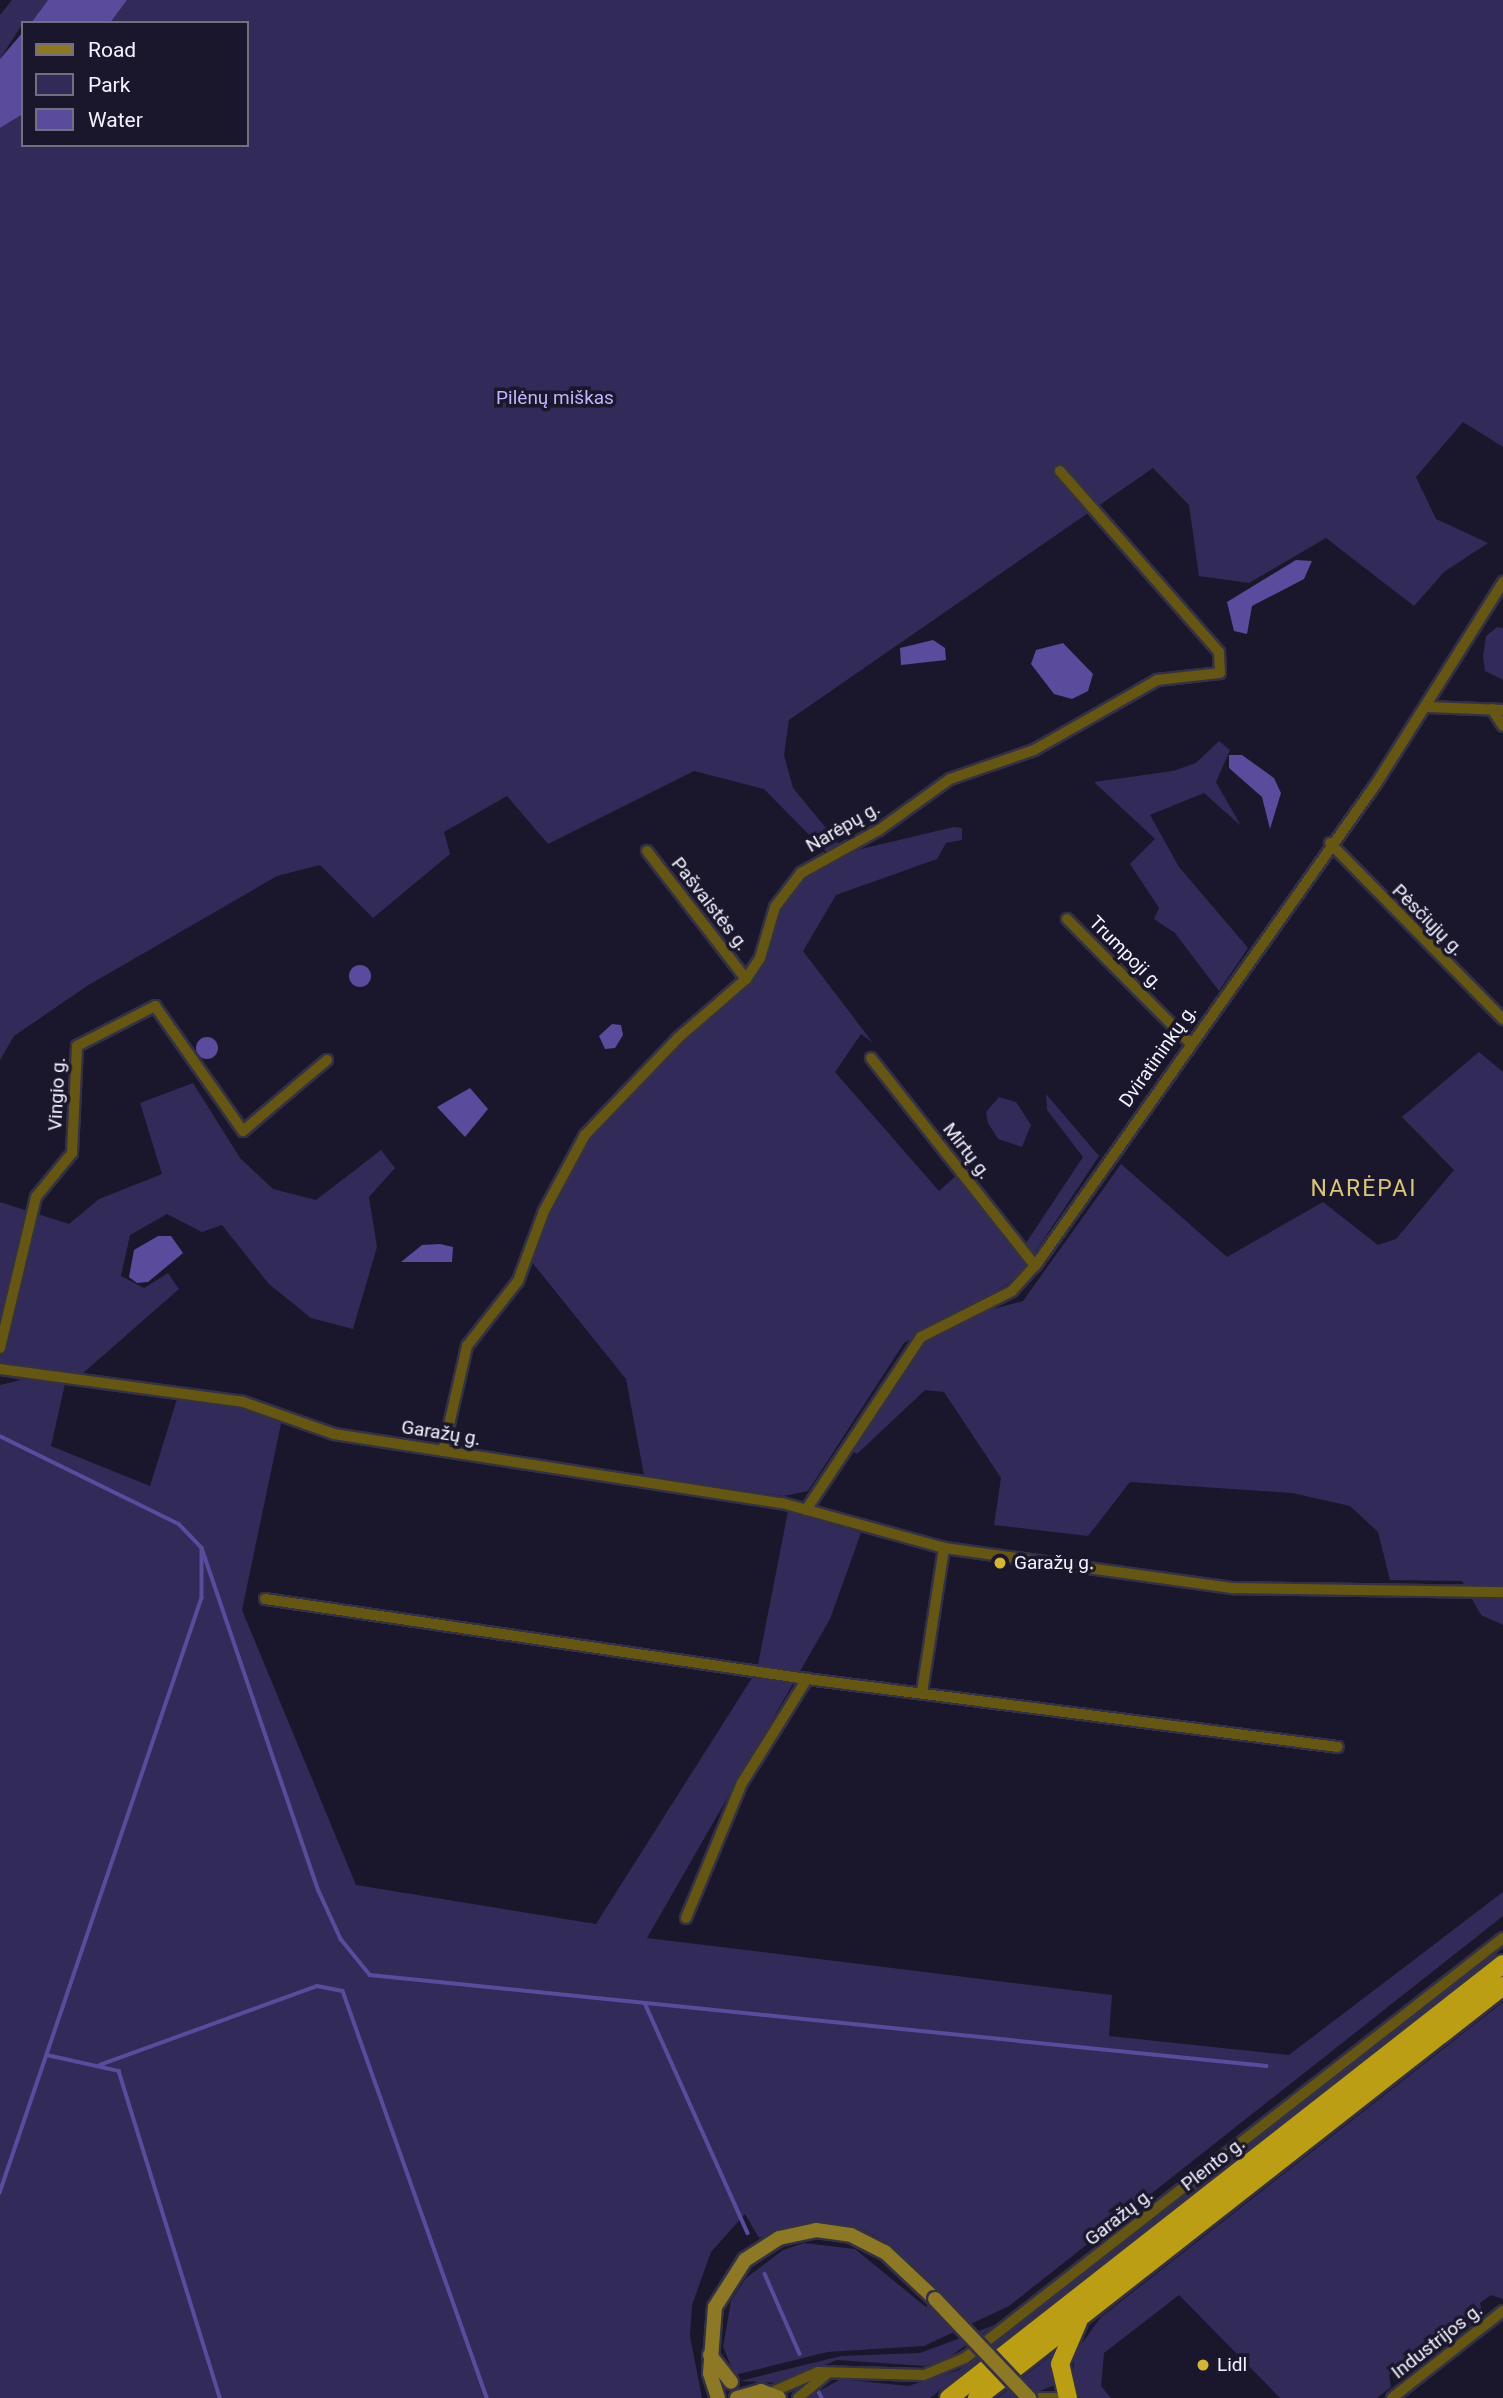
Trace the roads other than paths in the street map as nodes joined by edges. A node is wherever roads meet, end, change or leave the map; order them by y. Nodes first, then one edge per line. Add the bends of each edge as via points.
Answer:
1 (1060, 471) dead end
2 (1503, 582) edge
3 (1428, 707) junction
4 (1497, 710) edge
5 (1503, 726) edge
6 (1330, 843) junction
7 (647, 851) dead end
8 (1067, 919) dead end
9 (746, 979) junction
10 (1503, 1019) edge
11 (1189, 1042) junction
12 (872, 1058) dead end
13 (327, 1060) dead end
14 (1035, 1266) junction
15 (0, 1348) edge
16 (0, 1369) edge
17 (443, 1451) junction
18 (806, 1510) junction
19 (944, 1548) junction
20 (1503, 1592) edge
21 (265, 1599) dead end
22 (807, 1679) junction
23 (922, 1692) junction
24 (1338, 1747) dead end
25 (686, 1918) dead end
26 (1503, 1938) edge
27 (1503, 1964) edge
28 (1503, 1986) edge
29 (1503, 2311) edge
30 (1080, 2318) junction
31 (710, 2354) junction
32 (831, 2371) junction
33 (732, 2382) dead end
34 (774, 2395) edge
35 (718, 2398) edge
36 (737, 2398) edge
37 (798, 2398) edge
38 (949, 2398) edge
39 (977, 2398) edge
40 (1029, 2398) edge
41 (1034, 2398) edge
42 (1062, 2398) edge
43 (1068, 2398) edge
44 (1392, 2398) edge

1 - 9 street, Narėpų g. via 1219,652 1220,673 1157,680 1034,750 950,779 879,830 811,866 784,890
2 - 3 street, Dviratininkų g.
3 - 4 street
3 - 6 street, Dviratininkų g.
4 - 5 street
6 - 10 street, Pėsčiųjų g.
6 - 11 street, Dviratininkų g.
7 - 9 street, Pašvaistės g.
8 - 11 street, Trumpoji g.
9 - 17 street, Narėpų g. via 678,1038 585,1135 544,1211 513,1290 467,1346
11 - 14 street, Dviratininkų g.
12 - 14 street, Mirtų g.
13 - 15 street, Vingio g. via 243,1131 155,1006 77,1046 72,1153 36,1198
14 - 18 street, Dviratininkų g. via 1012,1291 921,1337
16 - 17 street, Garažų g. via 243,1402 334,1434
17 - 18 street, Garažų g.
18 - 19 street, Garažų g.
19 - 20 street, Garažų g. via 1234,1588
19 - 23 street
21 - 22 street
22 - 23 street
22 - 25 street via 741,1783
23 - 24 street
26 - 32 street, Garažų g. via 965,2358 924,2375
27 - 38 highway, Plento g.
28 - 30 highway, Plento g.
29 - 44 street, Industrijos g.
30 - 39 highway, Plento g.
30 - 43 highway via 1060,2364
31 - 33 main road
31 - 35 main road
31 - 40 main road, bridge via 715,2307 732,2275 761,2248 797,2233 834,2232 869,2242 935,2300
32 - 34 street, Garažų g.
32 - 37 street
34 - 36 main road
41 - 42 street

